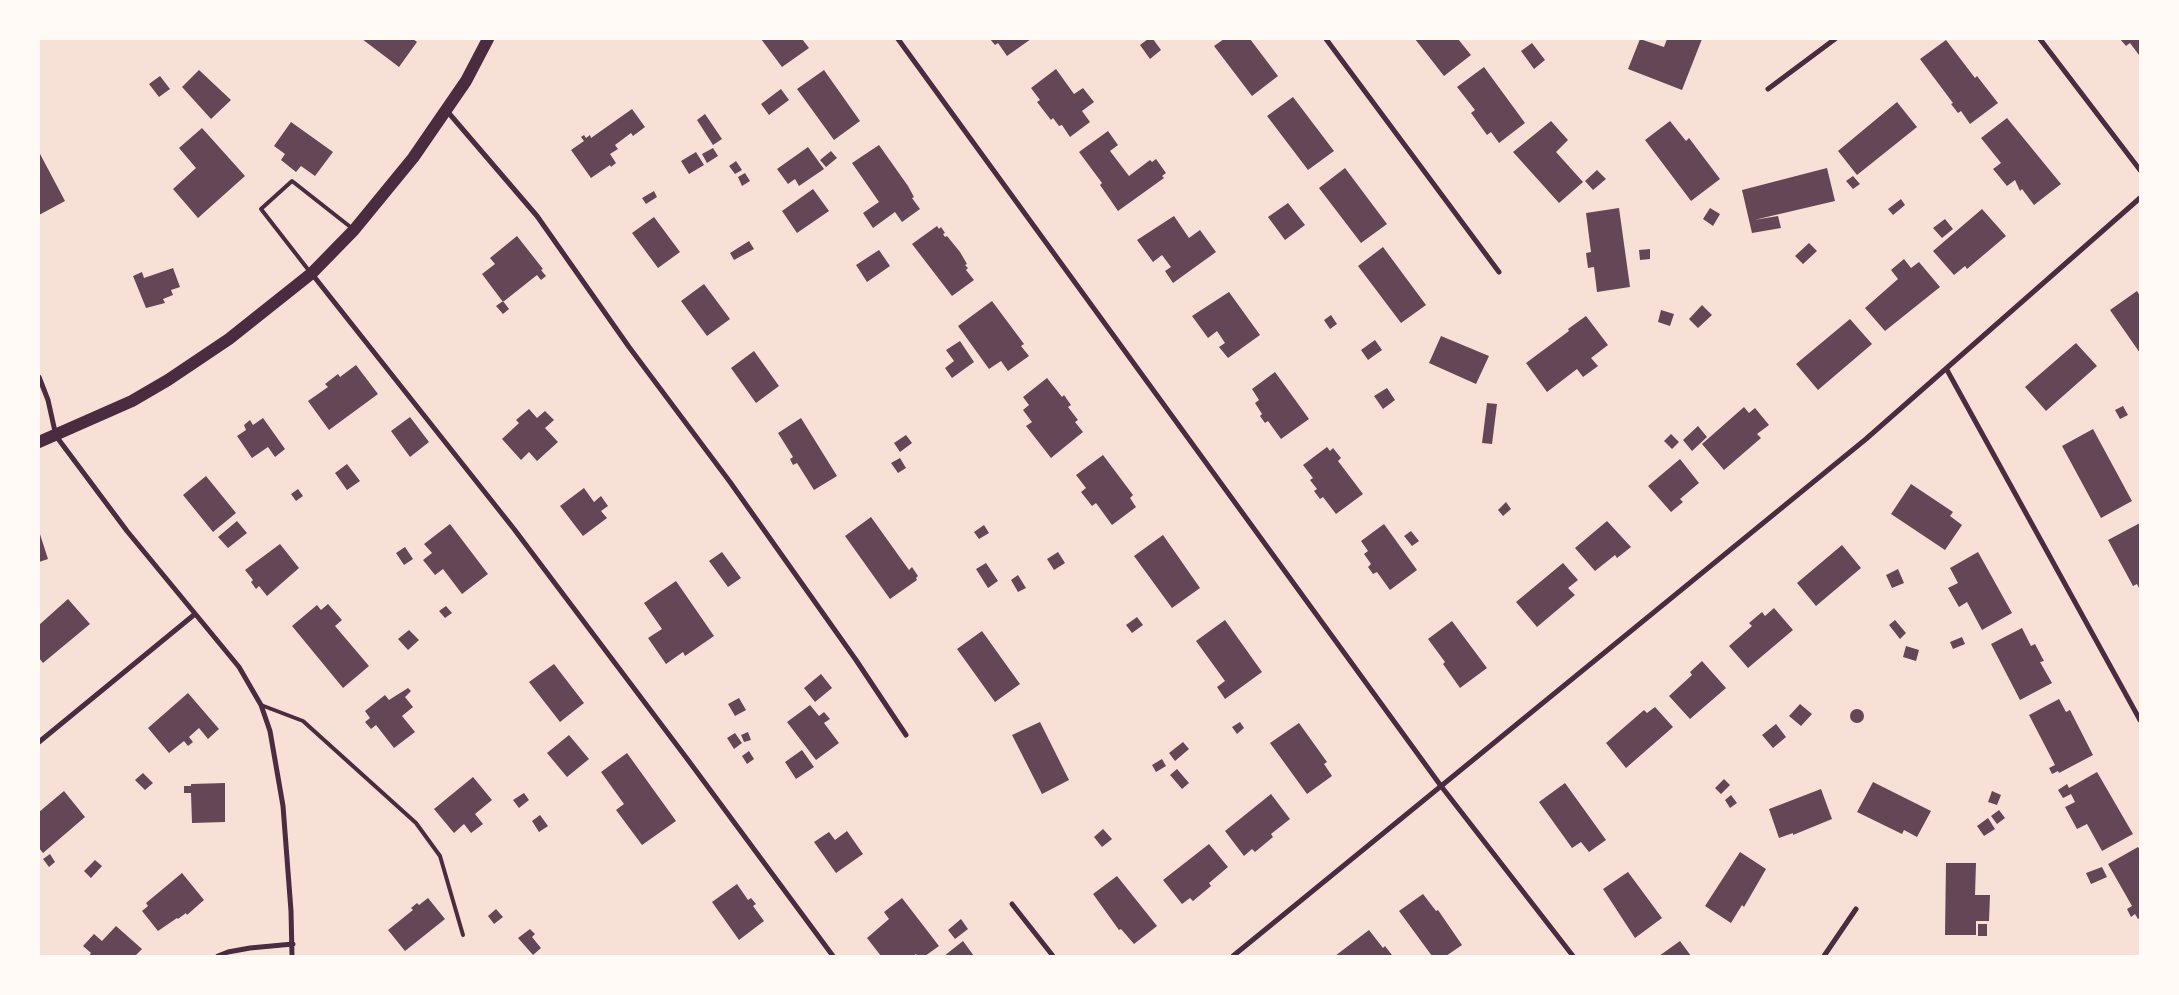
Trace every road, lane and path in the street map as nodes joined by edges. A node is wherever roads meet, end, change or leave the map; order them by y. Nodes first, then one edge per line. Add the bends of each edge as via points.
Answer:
1 (488, 39) edge
2 (898, 39) edge
3 (1326, 39) edge
4 (1836, 39) edge
5 (2040, 39) edge
6 (1768, 89) dead end
7 (447, 111) junction
8 (2140, 170) edge
9 (2140, 198) edge
10 (354, 230) junction
11 (1499, 272) dead end
12 (312, 273) junction
13 (1947, 370) junction
14 (39, 377) edge
15 (56, 436) junction
16 (39, 442) edge
17 (195, 614) junction
18 (261, 705) junction
19 (2140, 720) edge
20 (906, 736) dead end
21 (39, 742) edge
22 (1441, 786) junction
23 (1012, 904) dead end
24 (1856, 909) dead end
25 (464, 935) dead end
26 (293, 944) junction
27 (218, 956) edge
28 (292, 956) edge
29 (833, 956) edge
30 (1053, 956) edge
31 (1233, 956) edge
32 (1573, 956) edge
33 (1824, 956) edge

1 - 7 main road
2 - 22 street
3 - 11 street
4 - 6 street
5 - 8 street
7 - 10 main road
7 - 20 street via 537,216 628,347 730,482
9 - 13 street
10 - 12 main road
10 - 12 lane via 292,181 261,210
12 - 15 main road via 229,340 175,375 132,401
12 - 29 street via 514,530
13 - 19 street
13 - 22 street
14 - 15 street
15 - 16 main road
15 - 17 street via 127,531
17 - 18 street via 239,667
17 - 21 street
18 - 25 lane via 303,721 416,823 440,856
18 - 26 street via 270,730 283,806
22 - 31 street
22 - 32 street
23 - 30 street
24 - 33 street
26 - 27 street via 250,948
26 - 28 street

